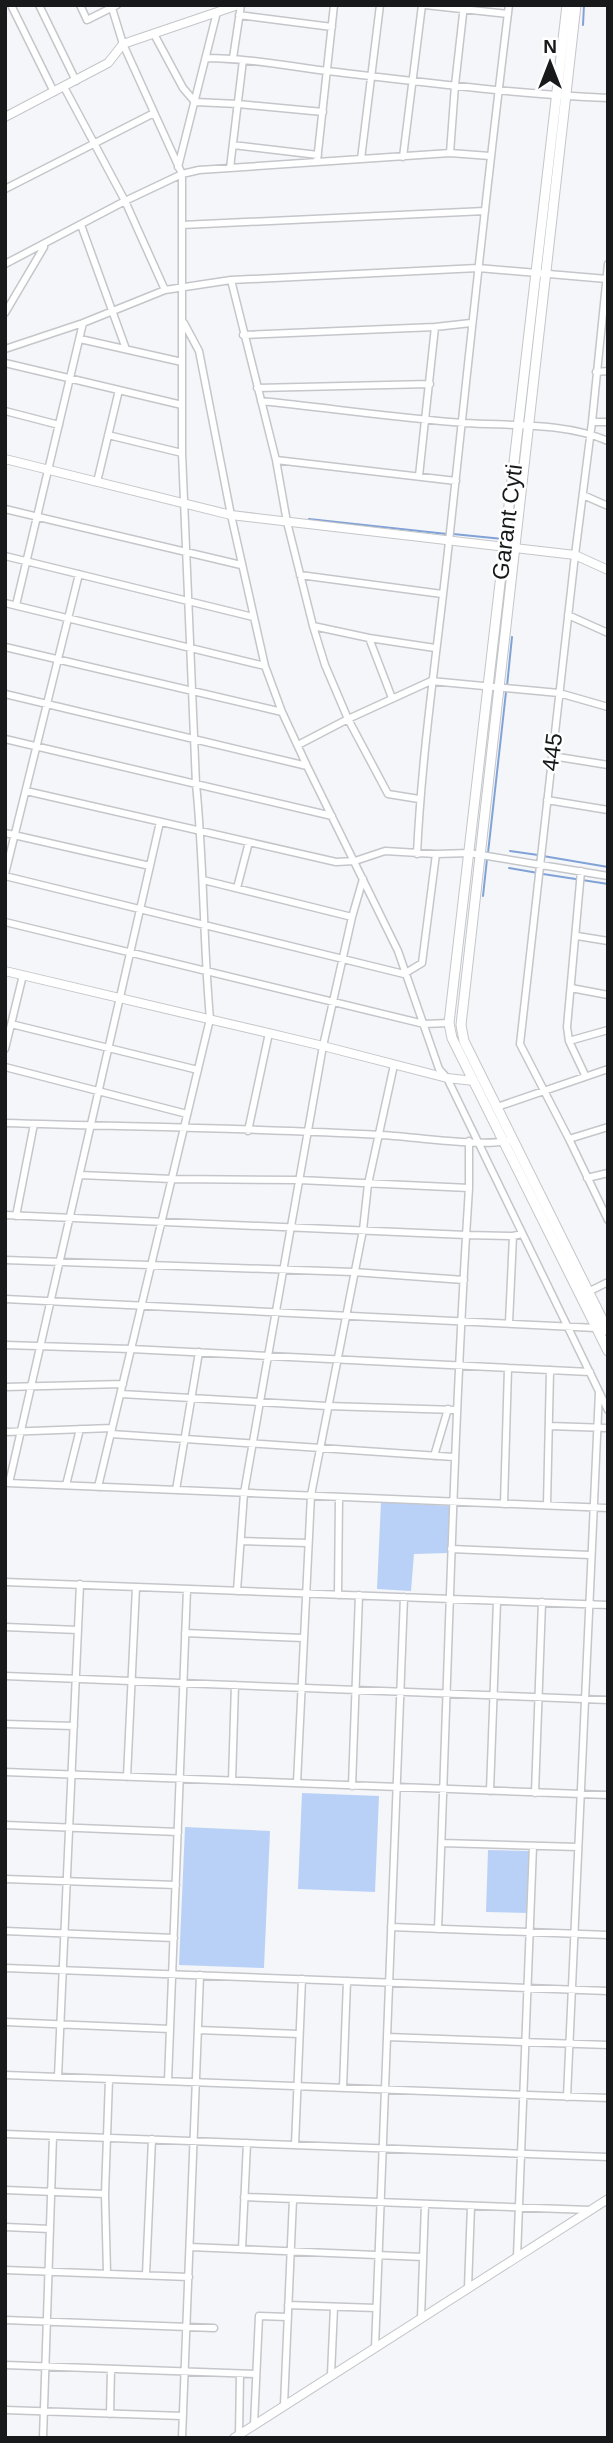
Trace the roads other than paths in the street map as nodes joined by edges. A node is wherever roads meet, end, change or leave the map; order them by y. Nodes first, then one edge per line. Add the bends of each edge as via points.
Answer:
1 (11, 5) edge
2 (39, 5) edge
3 (80, 5) edge
4 (240, 5) edge
5 (334, 5) edge
6 (380, 5) edge
7 (424, 5) edge
8 (509, 5) edge
9 (567, 5) edge
10 (576, 5) edge
11 (115, 6) edge
12 (464, 7) edge
13 (217, 12) junction
14 (508, 14) junction
15 (239, 15) junction
16 (332, 27) junction
17 (154, 34) junction
18 (122, 44) junction
19 (206, 58) junction
20 (233, 58) junction
21 (243, 60) junction
22 (327, 71) junction
23 (371, 76) junction
24 (413, 80) junction
25 (76, 81) junction
26 (455, 85) junction
27 (64, 87) junction
28 (499, 89) junction
29 (54, 92) junction
30 (556, 96) junction
31 (566, 97) junction
32 (608, 98) edge
33 (195, 102) junction
34 (238, 103) junction
35 (323, 112) junction
36 (154, 113) junction
37 (5, 117) edge
38 (94, 143) junction
39 (233, 145) junction
40 (450, 153) junction
41 (490, 156) junction
42 (403, 157) junction
43 (318, 158) junction
44 (361, 159) junction
45 (230, 167) junction
46 (180, 171) junction
47 (5, 189) edge
48 (125, 201) junction
49 (485, 211) junction
50 (81, 225) junction
51 (181, 225) junction
52 (45, 245) junction
53 (5, 264) edge
54 (608, 264) edge
55 (478, 268) junction
56 (536, 272) junction
57 (547, 273) junction
58 (607, 279) edge
59 (231, 280) junction
60 (181, 286) junction
61 (165, 290) junction
62 (8, 301) edge
63 (114, 311) junction
64 (5, 313) edge
65 (183, 321) junction
66 (83, 323) junction
67 (471, 323) junction
68 (435, 327) junction
69 (243, 335) junction
70 (604, 335) edge
71 (79, 339) junction
72 (5, 349) edge
73 (126, 349) junction
74 (182, 362) junction
75 (5, 363) edge
76 (608, 371) edge
77 (596, 372) junction
78 (70, 379) junction
79 (429, 384) junction
80 (257, 388) junction
81 (119, 390) junction
82 (261, 401) junction
83 (182, 405) junction
84 (5, 411) edge
85 (426, 418) junction
86 (462, 422) junction
87 (592, 422) junction
88 (608, 422) edge
89 (59, 425) junction
90 (518, 425) junction
91 (529, 426) junction
92 (590, 433) junction
93 (108, 435) junction
94 (608, 440) edge
95 (182, 453) junction
96 (5, 459) edge
97 (276, 460) junction
98 (48, 470) junction
99 (419, 477) junction
100 (456, 481) junction
101 (97, 482) junction
102 (583, 495) junction
103 (184, 503) junction
104 (608, 506) edge
105 (5, 509) edge
106 (230, 515) junction
107 (37, 516) junction
108 (287, 522) junction
109 (449, 540) junction
110 (504, 547) junction
111 (515, 548) junction
112 (186, 551) junction
113 (575, 555) junction
114 (5, 556) edge
115 (27, 561) junction
116 (241, 565) junction
117 (608, 570) edge
118 (79, 574) junction
119 (300, 575) junction
120 (442, 594) junction
121 (189, 602) junction
122 (5, 603) edge
123 (16, 606) junction
124 (568, 615) junction
125 (253, 617) junction
126 (68, 618) junction
127 (313, 626) junction
128 (608, 633) edge
129 (369, 638) junction
130 (5, 647) edge
131 (190, 648) junction
132 (435, 648) junction
133 (58, 660) junction
134 (265, 666) junction
135 (431, 681) junction
136 (489, 686) junction
137 (500, 688) junction
138 (192, 691) junction
139 (559, 693) junction
140 (5, 694) edge
141 (392, 698) junction
142 (47, 704) junction
143 (608, 707) edge
144 (282, 712) junction
145 (348, 719) junction
146 (5, 739) edge
147 (194, 739) junction
148 (298, 745) junction
149 (37, 747) junction
150 (552, 756) junction
151 (608, 765) edge
152 (307, 766) junction
153 (196, 784) junction
154 (26, 791) junction
155 (419, 799) junction
156 (547, 800) junction
157 (608, 810) edge
158 (332, 816) junction
159 (160, 822) junction
160 (201, 831) junction
161 (5, 833) edge
162 (15, 835) junction
163 (249, 842) junction
164 (417, 853) junction
165 (469, 853) junction
166 (436, 854) junction
167 (480, 854) junction
168 (355, 861) junction
169 (540, 864) junction
170 (150, 866) junction
171 (581, 872) junction
172 (5, 875) edge
173 (608, 876) edge
174 (363, 879) junction
175 (203, 880) junction
176 (237, 888) junction
177 (140, 909) junction
178 (352, 917) junction
179 (5, 922) edge
180 (204, 925) junction
181 (577, 936) junction
182 (608, 941) edge
183 (130, 953) junction
184 (343, 959) junction
185 (5, 971) edge
186 (205, 971) junction
187 (404, 974) junction
188 (23, 975) junction
189 (571, 988) junction
190 (608, 995) edge
191 (120, 998) junction
192 (333, 1002) junction
193 (210, 1019) junction
194 (449, 1023) junction
195 (11, 1024) junction
196 (424, 1024) junction
197 (608, 1030) edge
198 (269, 1033) junction
199 (569, 1041) junction
200 (323, 1046) junction
201 (109, 1048) junction
202 (5, 1049) edge
203 (394, 1065) junction
204 (5, 1067) edge
205 (608, 1069) edge
206 (198, 1070) junction
207 (585, 1075) junction
208 (447, 1078) junction
209 (474, 1082) junction
210 (544, 1090) junction
211 (99, 1091) junction
212 (497, 1107) junction
213 (187, 1114) junction
214 (5, 1124) edge
215 (34, 1124) junction
216 (91, 1126) junction
217 (608, 1127) edge
218 (184, 1129) junction
219 (248, 1131) junction
220 (308, 1132) junction
221 (380, 1135) junction
222 (569, 1139) junction
223 (470, 1141) junction
224 (509, 1141) junction
225 (478, 1142) junction
226 (608, 1173) edge
227 (79, 1175) junction
228 (587, 1178) junction
229 (172, 1179) junction
230 (299, 1180) junction
231 (368, 1184) junction
232 (470, 1188) junction
233 (5, 1215) edge
234 (16, 1216) junction
235 (70, 1218) junction
236 (608, 1220) edge
237 (162, 1222) junction
238 (291, 1227) junction
239 (363, 1230) junction
240 (522, 1234) junction
241 (466, 1235) junction
242 (513, 1236) junction
243 (5, 1260) edge
244 (60, 1262) junction
245 (151, 1266) junction
246 (283, 1271) junction
247 (353, 1272) junction
248 (464, 1280) junction
249 (608, 1282) edge
250 (587, 1292) junction
251 (5, 1299) edge
252 (51, 1302) junction
253 (141, 1306) junction
254 (276, 1312) junction
255 (345, 1315) junction
256 (462, 1321) junction
257 (509, 1324) junction
258 (568, 1326) junction
259 (596, 1328) junction
260 (608, 1331) edge
261 (5, 1345) edge
262 (40, 1346) junction
263 (131, 1349) junction
264 (608, 1351) edge
265 (200, 1352) junction
266 (268, 1356) junction
267 (336, 1359) junction
268 (459, 1366) junction
269 (508, 1368) junction
270 (551, 1370) junction
271 (590, 1372) junction
272 (123, 1384) junction
273 (5, 1387) edge
274 (31, 1387) junction
275 (599, 1390) junction
276 (121, 1394) junction
277 (192, 1398) junction
278 (260, 1402) junction
279 (327, 1406) junction
280 (448, 1409) junction
281 (457, 1410) junction
282 (608, 1410) edge
283 (549, 1426) junction
284 (596, 1428) junction
285 (608, 1428) edge
286 (80, 1429) junction
287 (21, 1431) junction
288 (112, 1431) junction
289 (5, 1432) edge
290 (185, 1439) junction
291 (253, 1444) junction
292 (320, 1448) junction
293 (434, 1456) junction
294 (454, 1457) junction
295 (7, 1483) edge
296 (65, 1485) junction
297 (98, 1487) junction
298 (176, 1490) junction
299 (244, 1493) junction
300 (311, 1495) junction
301 (339, 1497) junction
302 (452, 1501) junction
303 (504, 1503) junction
304 (547, 1505) junction
305 (592, 1507) junction
306 (608, 1508) edge
307 (241, 1541) junction
308 (308, 1543) junction
309 (451, 1549) junction
310 (590, 1555) junction
311 (5, 1582) edge
312 (80, 1584) junction
313 (136, 1587) junction
314 (187, 1589) junction
315 (237, 1591) junction
316 (304, 1593) junction
317 (338, 1595) junction
318 (359, 1595) junction
319 (404, 1597) junction
320 (451, 1599) junction
321 (497, 1601) junction
322 (542, 1602) junction
323 (588, 1604) junction
324 (608, 1605) edge
325 (5, 1627) edge
326 (78, 1630) junction
327 (186, 1633) junction
328 (303, 1638) junction
329 (5, 1676) edge
330 (76, 1679) junction
331 (132, 1681) junction
332 (183, 1683) junction
333 (235, 1685) junction
334 (301, 1688) junction
335 (355, 1690) junction
336 (401, 1692) junction
337 (448, 1693) junction
338 (494, 1695) junction
339 (539, 1697) junction
340 (584, 1699) junction
341 (608, 1700) edge
342 (5, 1724) edge
343 (74, 1726) junction
344 (5, 1772) edge
345 (72, 1775) junction
346 (127, 1777) junction
347 (180, 1779) junction
348 (232, 1781) junction
349 (297, 1783) junction
350 (352, 1786) junction
351 (397, 1787) junction
352 (444, 1789) junction
353 (490, 1791) junction
354 (535, 1793) junction
355 (580, 1794) junction
356 (608, 1796) edge
357 (5, 1825) edge
358 (69, 1827) junction
359 (178, 1832) junction
360 (442, 1843) junction
361 (533, 1846) junction
362 (578, 1847) junction
363 (5, 1879) edge
364 (67, 1881) junction
365 (176, 1885) junction
366 (391, 1927) junction
367 (438, 1929) junction
368 (5, 1931) edge
369 (530, 1932) junction
370 (65, 1934) junction
371 (574, 1934) junction
372 (608, 1935) edge
373 (174, 1938) junction
374 (5, 1968) edge
375 (63, 1970) junction
376 (172, 1974) junction
377 (201, 1975) junction
378 (302, 1979) junction
379 (347, 1981) junction
380 (389, 1982) junction
381 (527, 1988) junction
382 (571, 1989) junction
383 (608, 1991) edge
384 (5, 2022) edge
385 (61, 2024) junction
386 (170, 2028) junction
387 (198, 2030) junction
388 (299, 2034) junction
389 (387, 2037) junction
390 (525, 2042) junction
391 (569, 2044) junction
392 (608, 2045) edge
393 (5, 2075) edge
394 (58, 2077) junction
395 (109, 2079) junction
396 (168, 2081) junction
397 (196, 2082) junction
398 (298, 2087) junction
399 (343, 2088) junction
400 (385, 2090) junction
401 (523, 2095) junction
402 (567, 2097) junction
403 (608, 2098) edge
404 (5, 2134) edge
405 (53, 2136) junction
406 (107, 2138) junction
407 (152, 2139) junction
408 (194, 2141) junction
409 (247, 2143) junction
410 (295, 2145) junction
411 (383, 2148) junction
412 (521, 2154) junction
413 (608, 2157) edge
414 (5, 2190) edge
415 (52, 2192) junction
416 (105, 2193) junction
417 (244, 2197) junction
418 (293, 2199) junction
419 (608, 2199) edge
420 (381, 2202) junction
421 (425, 2204) junction
422 (471, 2206) junction
423 (519, 2208) junction
424 (591, 2210) junction
425 (5, 2227) edge
426 (50, 2229) junction
427 (190, 2248) junction
428 (243, 2249) junction
429 (290, 2251) junction
430 (379, 2255) junction
431 (424, 2256) junction
432 (517, 2257) junction
433 (5, 2270) edge
434 (49, 2271) junction
435 (107, 2273) junction
436 (146, 2275) junction
437 (189, 2277) junction
438 (468, 2288) junction
439 (288, 2305) junction
440 (334, 2306) junction
441 (376, 2308) junction
442 (288, 2317) junction
443 (421, 2318) junction
444 (5, 2320) edge
445 (47, 2322) junction
446 (187, 2327) junction
447 (214, 2328) dead end
448 (375, 2348) junction
449 (5, 2365) edge
450 (46, 2366) junction
451 (111, 2369) junction
452 (185, 2372) junction
453 (240, 2374) junction
454 (256, 2374) junction
455 (331, 2375) junction
456 (284, 2405) junction
457 (5, 2410) edge
458 (44, 2411) junction
459 (110, 2414) junction
460 (183, 2416) junction
461 (254, 2425) junction
462 (236, 2436) edge
463 (43, 2438) edge
464 (183, 2438) edge

1 - 29 street
2 - 25 street
3 - 11 street via 87,20
4 - 13 street
4 - 15 street
5 - 16 street
6 - 23 street
7 - 12 street
7 - 24 street
8 - 14 street
9 - 30 main road, Garant Cyti
10 - 31 main road, Garant Cyti
11 - 18 street
12 - 14 street
12 - 26 street
13 - 17 street
13 - 19 street
14 - 28 street
15 - 16 street
15 - 20 street
16 - 22 street
17 - 18 street
17 - 33 street
18 - 25 street via 108,63
18 - 36 street
19 - 20 street
19 - 33 street
20 - 21 street
21 - 22 street
21 - 34 street
22 - 23 street
22 - 35 street
23 - 24 street
23 - 44 street
24 - 26 street
24 - 42 street
25 - 27 street
26 - 28 street
26 - 40 street
27 - 29 street
27 - 38 street
28 - 30 street
28 - 41 street
29 - 37 street
30 - 31 street
30 - 56 main road, Garant Cyti
31 - 32 street
31 - 57 main road, Garant Cyti
33 - 34 street
33 - 46 street
34 - 35 street
34 - 39 street
35 - 43 street
36 - 38 street
36 - 46 street
38 - 47 street
38 - 48 street
39 - 43 street
39 - 45 street
40 - 41 street
40 - 42 street
41 - 49 street
42 - 44 street
43 - 44 street
43 - 45 street
45 - 46 street
46 - 48 street
46 - 51 street
48 - 50 street
48 - 61 street
49 - 51 street
49 - 55 street
50 - 52 street
50 - 63 street
51 - 60 street
52 - 53 street
52 - 62 street
54 - 58 street, 445
55 - 56 street
55 - 59 street
55 - 67 street
56 - 57 street
56 - 90 main road, Garant Cyti
57 - 58 street
57 - 91 main road, Garant Cyti
58 - 70 street, 445
59 - 60 street
59 - 69 street
60 - 61 street
60 - 65 street
61 - 63 street
62 - 64 street
63 - 66 street
63 - 73 street
65 - 74 street
65 - 106 street via 199,351
66 - 71 street
66 - 72 street
67 - 68 street
67 - 86 street
68 - 69 street
68 - 79 street
69 - 80 street
70 - 77 street, 445
71 - 73 street
71 - 78 street
73 - 74 street
74 - 83 street
75 - 78 street
76 - 77 street
77 - 87 street, 445
78 - 81 street
78 - 89 street
79 - 80 street
79 - 85 street
80 - 82 street
81 - 83 street
81 - 93 street
82 - 85 street
82 - 97 street
83 - 95 street
84 - 89 street
85 - 86 street
85 - 99 street
86 - 90 street
86 - 100 street
87 - 88 street
87 - 92 street, 445
89 - 98 street
90 - 91 street
90 - 110 main road, Garant Cyti
91 - 92 street
91 - 111 main road, Garant Cyti
92 - 94 street
92 - 102 street, 445
93 - 95 street
93 - 101 street
95 - 103 street
96 - 98 street
97 - 99 street
97 - 108 street
98 - 101 street
98 - 107 street
99 - 100 street
100 - 109 street
101 - 103 street
102 - 104 street
102 - 113 street, 445
103 - 106 street
103 - 112 street
105 - 107 street
106 - 108 street
106 - 116 street
107 - 112 street
107 - 115 street
108 - 109 street
108 - 119 street
109 - 110 street
109 - 120 street
110 - 111 street
110 - 136 main road, Garant Cyti
111 - 113 street
111 - 137 main road, Garant Cyti
112 - 116 street
112 - 121 street
113 - 117 street
113 - 124 street, 445
114 - 115 street
115 - 118 street
115 - 123 street
116 - 125 street
118 - 121 street
118 - 126 street
119 - 120 street
119 - 127 street
120 - 132 street
121 - 125 street
121 - 131 street
122 - 123 street
123 - 126 street
124 - 128 street
124 - 139 street, 445
125 - 134 street
126 - 131 street
126 - 133 street
127 - 129 street
127 - 145 street
129 - 132 street
129 - 141 street
130 - 133 street
131 - 134 street
131 - 138 street
132 - 135 street
133 - 138 street
133 - 142 street
134 - 144 street
135 - 136 street
135 - 141 street
135 - 155 street
136 - 137 street
136 - 165 main road, Garant Cyti
137 - 139 street
137 - 167 main road, Garant Cyti
138 - 144 street
138 - 147 street
139 - 143 street
139 - 150 street, 445
140 - 142 street
141 - 145 street
142 - 147 street
142 - 149 street
144 - 148 street
145 - 148 street
145 - 155 street via 388,794
146 - 149 street
147 - 152 street
147 - 153 street
148 - 152 street
149 - 153 street
149 - 154 street
150 - 151 street
150 - 156 street, 445
152 - 158 street
153 - 158 street
153 - 160 street
154 - 159 street
154 - 162 street
155 - 164 street
156 - 157 street
156 - 169 street, 445
158 - 168 street
159 - 160 street
159 - 170 street
160 - 163 street
160 - 175 street
161 - 162 street
162 - 170 street
162 - 172 street
163 - 168 street via 336,862
163 - 176 street
164 - 166 street
164 - 168 street via 385,851
165 - 166 street
165 - 167 street
165 - 194 main road, Garant Cyti
166 - 187 street via 422,963
167 - 169 street
167 - 212 main road, Garant Cyti via 462,1033
168 - 174 street
169 - 171 street
169 - 210 street, 445 via 520,1044
170 - 177 street
171 - 173 street
171 - 181 street
172 - 177 street
174 - 178 street
174 - 187 street via 398,951
175 - 176 street
175 - 180 street
176 - 178 street
177 - 180 street
177 - 183 street
178 - 184 street
179 - 183 street
180 - 184 street
180 - 186 street
181 - 182 street
181 - 189 street
183 - 186 street
183 - 191 street
184 - 187 street
184 - 192 street
185 - 188 street
186 - 192 street
186 - 193 street
187 - 196 street
188 - 191 street
188 - 195 street
189 - 190 street
189 - 199 street
191 - 193 street
191 - 201 street
192 - 196 street
192 - 200 street
193 - 198 street
193 - 206 street
194 - 196 street
194 - 209 main road, Garant Cyti
195 - 201 street
195 - 202 street
196 - 208 street via 439,1069
197 - 199 street
198 - 200 street
198 - 219 street
199 - 207 street
200 - 203 street
200 - 220 street
201 - 206 street
201 - 211 street
203 - 208 street
203 - 221 street
204 - 211 street
205 - 207 street
206 - 213 street
207 - 210 street
208 - 209 street
208 - 225 street
209 - 224 main road, Garant Cyti
210 - 212 street
210 - 222 street, 445
211 - 213 street
211 - 216 street
212 - 224 main road
213 - 218 street
214 - 215 street
215 - 216 street
215 - 234 street
216 - 218 street
216 - 227 street
217 - 222 street
218 - 219 street
218 - 229 street
219 - 220 street
220 - 221 street
220 - 230 street
221 - 223 street
221 - 231 street
222 - 228 street, 445
223 - 225 street
223 - 232 street
224 - 225 street
224 - 250 main road
224 - 259 main road
225 - 240 street
226 - 228 street
227 - 229 street
227 - 235 street
228 - 236 street, 445
229 - 230 street
229 - 237 street
230 - 231 street
230 - 238 street
231 - 232 street
231 - 239 street
232 - 241 street
233 - 234 street
234 - 235 street
235 - 237 street
235 - 244 street
237 - 238 street
237 - 245 street
238 - 239 street
238 - 246 street
239 - 241 street
239 - 247 street
240 - 242 street
240 - 258 street
241 - 242 street
241 - 248 street
242 - 257 street
243 - 244 street
244 - 245 street
244 - 252 street
245 - 246 street
245 - 253 street
246 - 247 street
246 - 254 street
247 - 248 street
247 - 255 street
248 - 256 street
249 - 250 street
250 - 260 main road
251 - 252 street
252 - 253 street
252 - 262 street
253 - 254 street
253 - 263 street
254 - 255 street
254 - 266 street
255 - 256 street
255 - 267 street
256 - 257 street
256 - 268 street
257 - 258 street
258 - 259 street
258 - 271 street
259 - 264 main road
261 - 262 street
262 - 263 street
262 - 274 street
263 - 265 street
263 - 272 street
265 - 266 street
265 - 277 street
266 - 267 street
266 - 278 street
267 - 268 street
267 - 279 street
268 - 269 street
268 - 281 street
269 - 270 street
269 - 303 street
270 - 271 street
270 - 283 street
271 - 275 street
272 - 274 street
272 - 276 street
273 - 274 street
274 - 287 street
275 - 282 street
275 - 284 street
276 - 277 street
276 - 288 street
277 - 278 street
277 - 290 street
278 - 279 street
278 - 291 street
279 - 280 street
279 - 292 street
280 - 281 street
280 - 293 street
281 - 294 street
283 - 284 street
283 - 304 street
284 - 285 street
284 - 305 street
286 - 287 street
286 - 288 street
286 - 296 street
287 - 289 street
287 - 295 street
288 - 290 street
288 - 297 street
290 - 291 street
290 - 298 street
291 - 292 street
291 - 299 street
292 - 293 street
292 - 300 street
293 - 294 street
294 - 302 street
295 - 296 street
296 - 297 street
297 - 298 street
298 - 299 street
299 - 300 street
299 - 307 street
300 - 301 street
300 - 308 street
301 - 302 street
301 - 317 street
302 - 303 street
302 - 309 street
303 - 304 street
304 - 305 street
305 - 306 street
305 - 310 street
307 - 308 street
307 - 315 street
308 - 316 street
309 - 310 street
309 - 320 street
310 - 323 street
311 - 312 street
312 - 313 street
312 - 326 street
313 - 314 street
313 - 331 street
314 - 315 street
314 - 327 street
315 - 316 street
316 - 317 street
316 - 328 street
317 - 318 street
318 - 319 street
318 - 335 street
319 - 320 street
319 - 336 street
320 - 321 street
320 - 337 street
321 - 322 street
321 - 338 street
322 - 323 street
322 - 339 street
323 - 324 street
323 - 340 street
325 - 326 street
326 - 330 street
327 - 328 street
327 - 332 street
328 - 334 street
329 - 330 street
330 - 331 street
330 - 343 street
331 - 332 street
331 - 346 street
332 - 333 street
332 - 347 street
333 - 334 street
333 - 348 street
334 - 335 street
334 - 349 street
335 - 336 street
335 - 350 street
336 - 337 street
336 - 351 street
337 - 338 street
337 - 352 street
338 - 339 street
338 - 353 street
339 - 340 street
339 - 354 street
340 - 341 street
340 - 355 street
342 - 343 street
343 - 345 street
344 - 345 street
345 - 346 street
345 - 358 street
346 - 347 street
347 - 348 street
347 - 359 street
348 - 349 street
349 - 350 street
350 - 351 street
351 - 352 street
351 - 366 street
352 - 353 street
352 - 360 street
353 - 354 street
354 - 355 street
355 - 356 street
355 - 362 street
357 - 358 street
358 - 359 street
358 - 364 street
359 - 365 street
360 - 361 street
360 - 367 street
361 - 362 street
361 - 369 street
362 - 371 street
363 - 364 street
364 - 365 street
364 - 370 street
365 - 373 street
366 - 367 street
366 - 380 street
367 - 369 street
368 - 370 street
369 - 371 street
369 - 381 street
370 - 373 street
370 - 375 street
371 - 372 street
371 - 382 street
373 - 376 street
374 - 375 street
375 - 376 street
375 - 385 street
376 - 377 street
376 - 386 street
377 - 378 street
377 - 387 street
378 - 379 street
378 - 388 street
379 - 380 street
379 - 399 street
380 - 381 street
380 - 389 street
381 - 382 street
381 - 390 street
382 - 383 street
382 - 391 street
384 - 385 street
385 - 386 street
385 - 394 street
386 - 396 street
387 - 388 street
387 - 397 street
388 - 398 street
389 - 390 street
389 - 400 street
390 - 391 street
390 - 401 street
391 - 392 street
391 - 402 street
393 - 394 street
394 - 395 street
395 - 396 street
395 - 406 street
396 - 397 street
397 - 398 street
397 - 408 street
398 - 399 street
398 - 410 street
399 - 400 street
400 - 401 street
400 - 411 street
401 - 402 street
401 - 412 street
402 - 403 street
404 - 405 street
405 - 406 street
405 - 415 street
406 - 407 street
406 - 416 street
407 - 408 street
407 - 436 street
408 - 409 street
408 - 427 street
409 - 410 street
409 - 417 street
410 - 411 street
411 - 412 street
411 - 420 street
412 - 413 street
412 - 423 street
414 - 415 street
415 - 416 street
415 - 426 street
416 - 435 street
417 - 418 street
417 - 428 street
418 - 420 street
418 - 429 street
419 - 424 street
420 - 421 street
420 - 430 street
421 - 422 street
421 - 431 street
422 - 423 street
422 - 438 street
423 - 424 street
423 - 432 street
424 - 432 street
425 - 426 street
426 - 434 street
427 - 428 street
427 - 437 street
428 - 429 street
429 - 430 street
429 - 439 street
430 - 431 street
430 - 441 street
431 - 443 street
432 - 438 street
433 - 434 street
434 - 435 street
434 - 445 street
435 - 436 street
436 - 437 street
437 - 446 street
438 - 443 street
439 - 440 street
439 - 442 street
440 - 441 street
440 - 455 street
441 - 448 street
442 - 454 street via 259,2316
442 - 456 street
443 - 448 street
444 - 445 street
445 - 446 street
445 - 450 street
446 - 447 street
446 - 452 street
448 - 455 street
449 - 450 street
450 - 451 street
450 - 458 street
451 - 452 street
451 - 459 street
452 - 453 street
452 - 460 street
453 - 454 street
453 - 462 street
454 - 461 street
455 - 456 street
456 - 461 street
457 - 458 street
458 - 459 street
458 - 463 street
459 - 460 street
460 - 464 street
461 - 462 street

